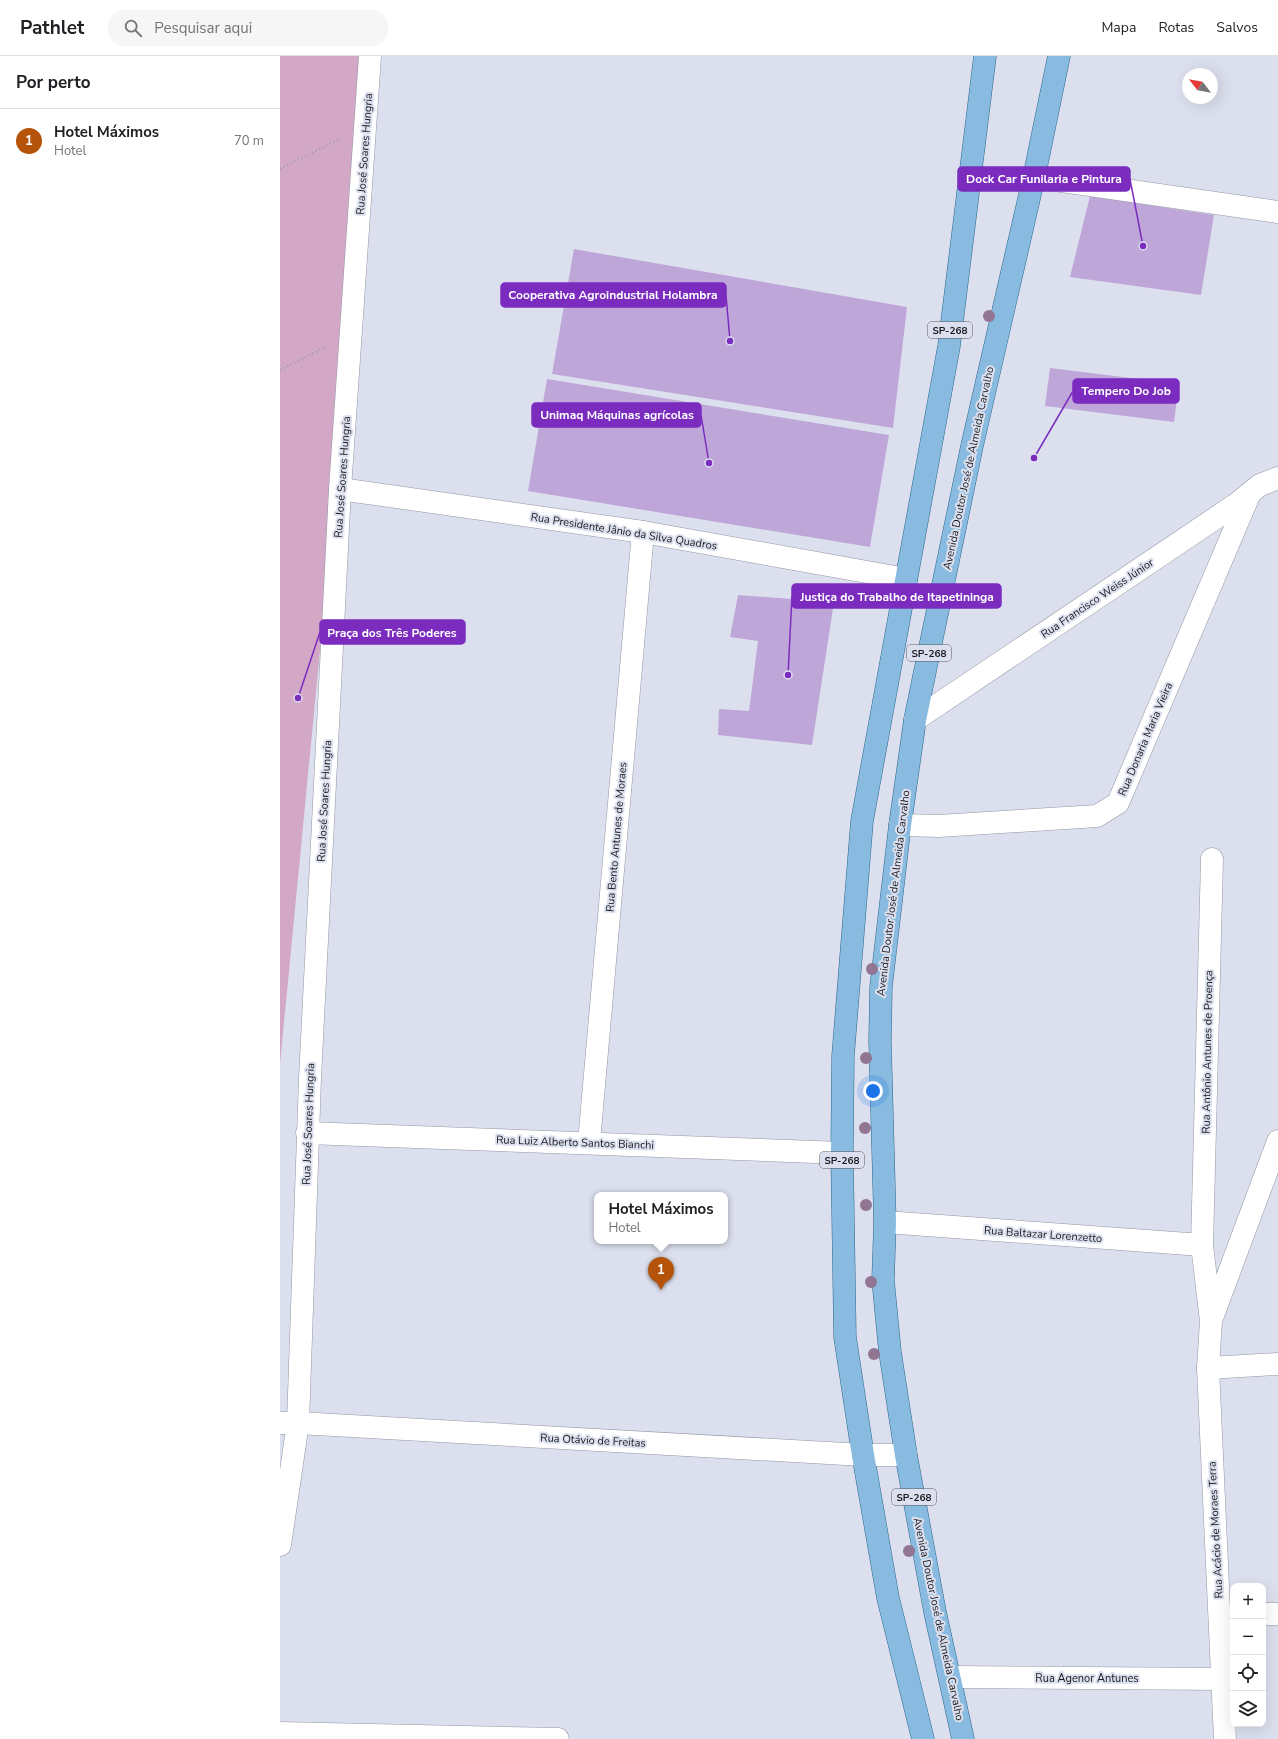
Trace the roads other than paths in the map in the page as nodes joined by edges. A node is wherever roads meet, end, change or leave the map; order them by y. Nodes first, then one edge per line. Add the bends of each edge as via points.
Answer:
1 (370, 56) edge
2 (985, 56) edge
3 (1059, 56) edge
4 (1034, 177) junction
5 (1278, 212) edge
6 (1278, 478) edge
7 (340, 489) junction
8 (1250, 493) junction
9 (642, 532) junction
10 (906, 579) junction
11 (915, 720) junction
12 (900, 825) junction
13 (1212, 859) dead end
14 (307, 1133) junction
15 (1278, 1141) edge
16 (589, 1142) junction
17 (842, 1153) junction
18 (885, 1222) junction
19 (1202, 1245) junction
20 (1211, 1321) junction
21 (1278, 1364) edge
22 (1208, 1368) junction
23 (289, 1423) edge
24 (863, 1455) junction
25 (906, 1455) junction
26 (280, 1545) edge
27 (1266, 1614) edge
28 (1278, 1614) edge
29 (1226, 1615) edge
30 (951, 1678) junction
31 (1223, 1679) junction
32 (280, 1733) edge
33 (558, 1739) edge
34 (923, 1739) edge
35 (964, 1739) edge
36 (1225, 1739) edge

1 - 7 street, Rua José Soares Hungria
2 - 10 main road, SP-268 via 949,346
3 - 4 main road, Avenida Doutor José de Almeida Carvalho / SP-268
4 - 5 street
4 - 11 main road, Avenida Doutor José de Almeida Carvalho / SP-268 via 972,446
6 - 8 street, Rua Francisco Weiss Júnior via 1260,485
7 - 9 street, Rua Presidente Jânio da Silva Quadros
7 - 14 street, Rua José Soares Hungria
8 - 11 street, Rua Francisco Weiss Júnior
8 - 12 street, Rua Donaria Maria Vieira via 1118,802 1097,816 939,826
9 - 10 street, Rua Presidente Jânio da Silva Quadros
9 - 16 street, Rua Bento Antunes de Moraes
10 - 17 main road, SP-268 via 862,821 843,1056
11 - 12 main road, Avenida Doutor José de Almeida Carvalho / SP-268
12 - 18 main road, Avenida Doutor José de Almeida Carvalho / SP-268 via 881,987
13 - 19 street, Rua Antônio Antunes de Proença
14 - 16 street, Rua Luiz Alberto Santos Bianchi
14 - 23 street, Rua José Soares Hungria
15 - 20 street, Rua Acácio de Moraes Terra
16 - 17 street, Rua Luiz Alberto Santos Bianchi
17 - 24 main road, SP-268 via 845,1337
18 - 19 street, Rua Baltazar Lorenzetto
18 - 25 main road, Avenida Doutor José de Almeida Carvalho / SP-268 via 883,1280 890,1352
19 - 20 street, Rua Acácio de Moraes Terra
20 - 22 street, Rua Acácio de Moraes Terra
21 - 22 street
22 - 29 street, Rua Acácio de Moraes Terra
23 - 24 street, Rua Otávio de Freitas
23 - 26 street, Rua José Soares Hungria
24 - 25 street, Rua Otávio de Freitas
24 - 34 main road, SP-268 via 888,1598
25 - 30 main road, Avenida Doutor José de Almeida Carvalho / SP-268 via 935,1612
27 - 28 street
29 - 31 street, Rua Acácio de Moraes Terra
30 - 31 street, Rua Agenor Antunes
30 - 35 main road, Avenida Doutor José de Almeida Carvalho / SP-268
31 - 36 street, Rua Acácio de Moraes Terra
32 - 33 street

